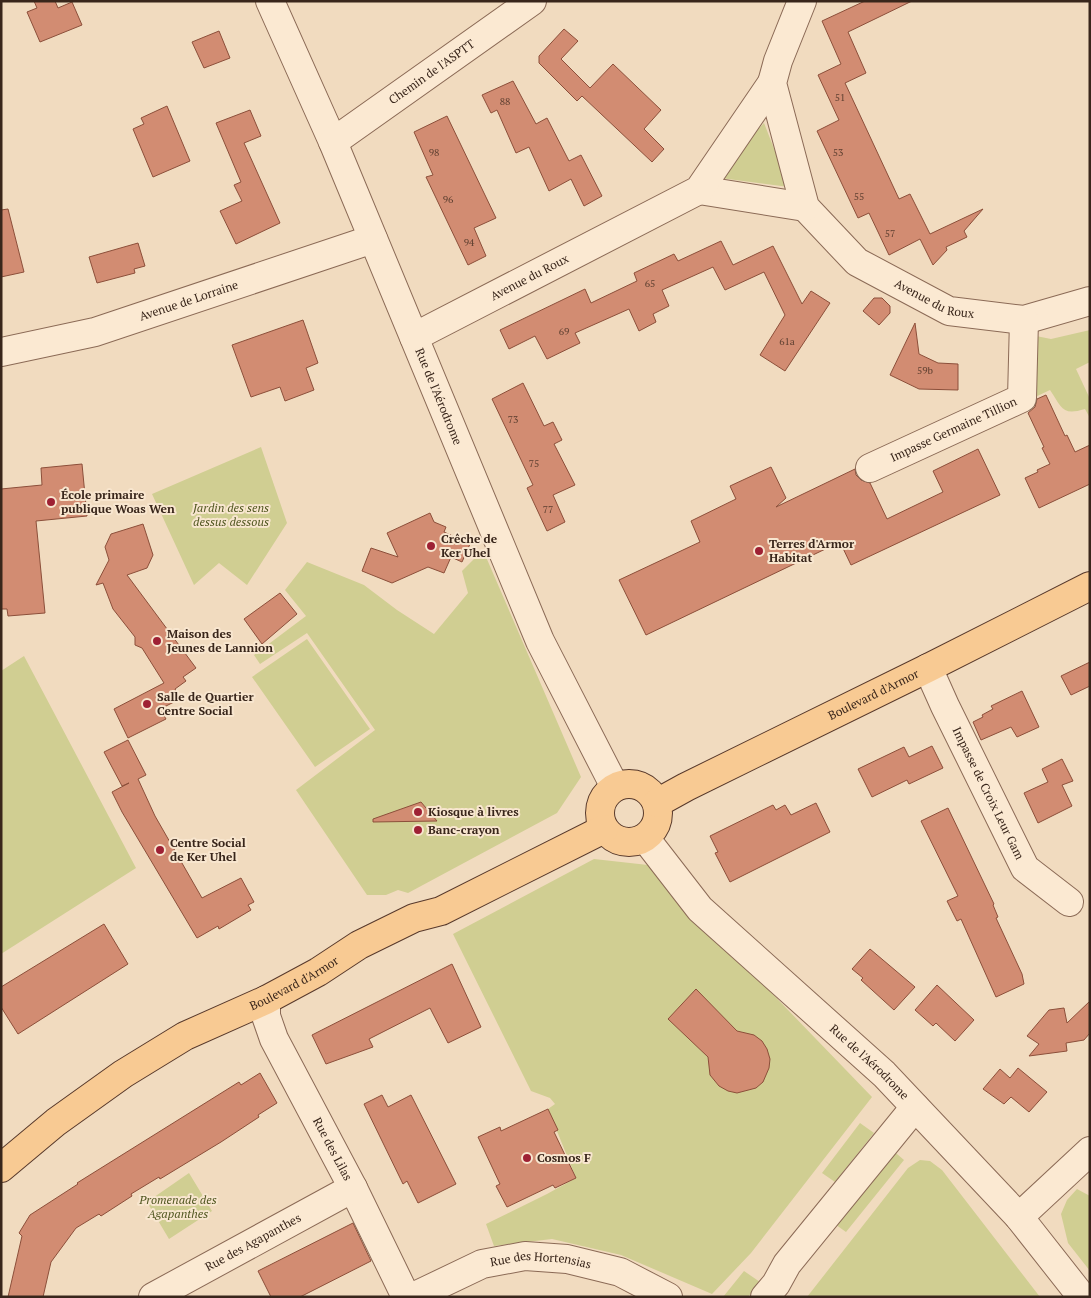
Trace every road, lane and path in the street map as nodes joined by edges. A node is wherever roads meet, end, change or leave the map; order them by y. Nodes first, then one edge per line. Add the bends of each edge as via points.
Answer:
1 (270, 1) edge
2 (532, 1) edge
3 (802, 1) edge
4 (772, 83) junction
5 (333, 142) junction
6 (699, 190) junction
7 (805, 207) junction
8 (373, 239) junction
9 (1090, 301) edge
10 (1024, 320) junction
11 (414, 337) junction
12 (1, 352) edge
13 (870, 468) dead end
14 (1090, 586) edge
15 (928, 668) junction
16 (616, 787) junction
17 (657, 803) junction
18 (604, 829) junction
19 (645, 838) junction
20 (1069, 902) dead end
21 (266, 1000) junction
22 (915, 1107) junction
23 (1090, 1150) edge
24 (1, 1168) edge
25 (353, 1188) junction
26 (1019, 1217) junction
27 (153, 1297) edge
28 (406, 1297) edge
29 (413, 1297) edge
30 (668, 1297) edge
31 (766, 1297) edge
32 (1082, 1297) edge

1 - 5 street, Rue de l'Aérodrome
2 - 5 street, Chemin de l'ASPTT
3 - 4 street, Avenue du Roux
4 - 6 street, Avenue du Roux
4 - 7 street, Avenue du Roux
5 - 8 street, Rue de l'Aérodrome
6 - 7 street
6 - 11 street, Avenue du Roux
7 - 10 street, Avenue du Roux via 857,262 948,311
8 - 11 street, Rue de l'Aérodrome
8 - 12 street, Avenue de Lorraine via 95,332
9 - 10 street, Avenue du Roux
10 - 13 street, Impasse Germaine Tillion via 1022,398
11 - 16 street, Rue de l'Aérodrome via 540,640
14 - 15 main road, Boulevard d'Armor
15 - 17 main road, Boulevard d'Armor
15 - 20 street, Impasse de Croix Leur Gam via 1025,868
16 - 17 main road via 625,784 644,788
16 - 18 main road via 602,801 600,820
17 - 19 main road via 657,823
18 - 19 main road via 618,841 627,843
18 - 21 main road, Boulevard d'Armor via 441,911 414,918 359,945
19 - 22 street, Rue de l'Aérodrome via 700,909 884,1074
21 - 24 main road, Boulevard d'Armor via 184,1036 130,1070 56,1122
21 - 25 street, Rue des Lilas via 266,1016 274,1039
22 - 26 street, Rue de l'Aérodrome
22 - 31 street via 786,1264
23 - 26 street
25 - 27 street, Rue des Agapanthes
25 - 28 street, Rue des Lilas
26 - 32 street, Rue de l'Aérodrome
29 - 30 street, Rue des Hortensias via 482,1264 525,1256 567,1259 620,1272

